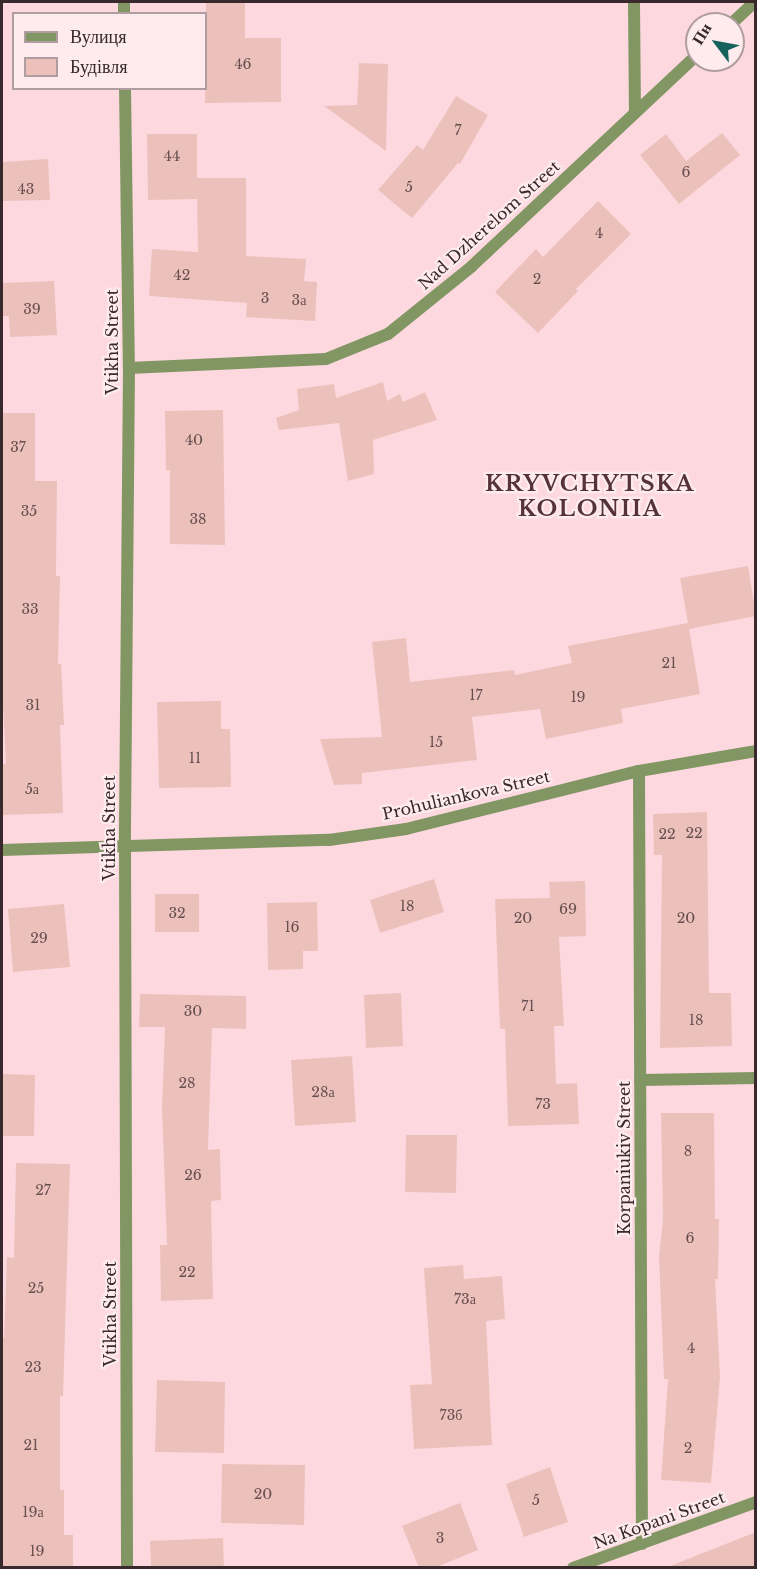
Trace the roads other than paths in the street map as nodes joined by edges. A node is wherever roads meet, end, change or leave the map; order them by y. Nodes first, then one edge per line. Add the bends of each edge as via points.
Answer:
1 (634, 2) edge
2 (685, 66) edge
3 (125, 90) edge
4 (635, 112) junction
5 (129, 368) junction
6 (756, 751) edge
7 (639, 771) junction
8 (125, 846) junction
9 (2, 850) edge
10 (756, 1078) edge
11 (640, 1080) junction
12 (756, 1502) edge
13 (642, 1544) junction
14 (128, 1568) edge
15 (573, 1568) edge

1 - 4 street
2 - 4 street, Nad Dzherelom Street
3 - 5 street, Vtikha Street
4 - 5 street, Nad Dzherelom Street via 471,267 388,334 326,359
5 - 8 street, Vtikha Street
6 - 7 street, Prohuliankova Street
7 - 8 street, Prohuliankova Street via 395,831 329,840
7 - 11 street, Korpaniukiv Street
8 - 9 street, Prohuliankova Street
8 - 14 street, Vtikha Street
10 - 11 street
11 - 13 street, Korpaniukiv Street
12 - 13 street, Na Kopani Street
13 - 15 street, Na Kopani Street

